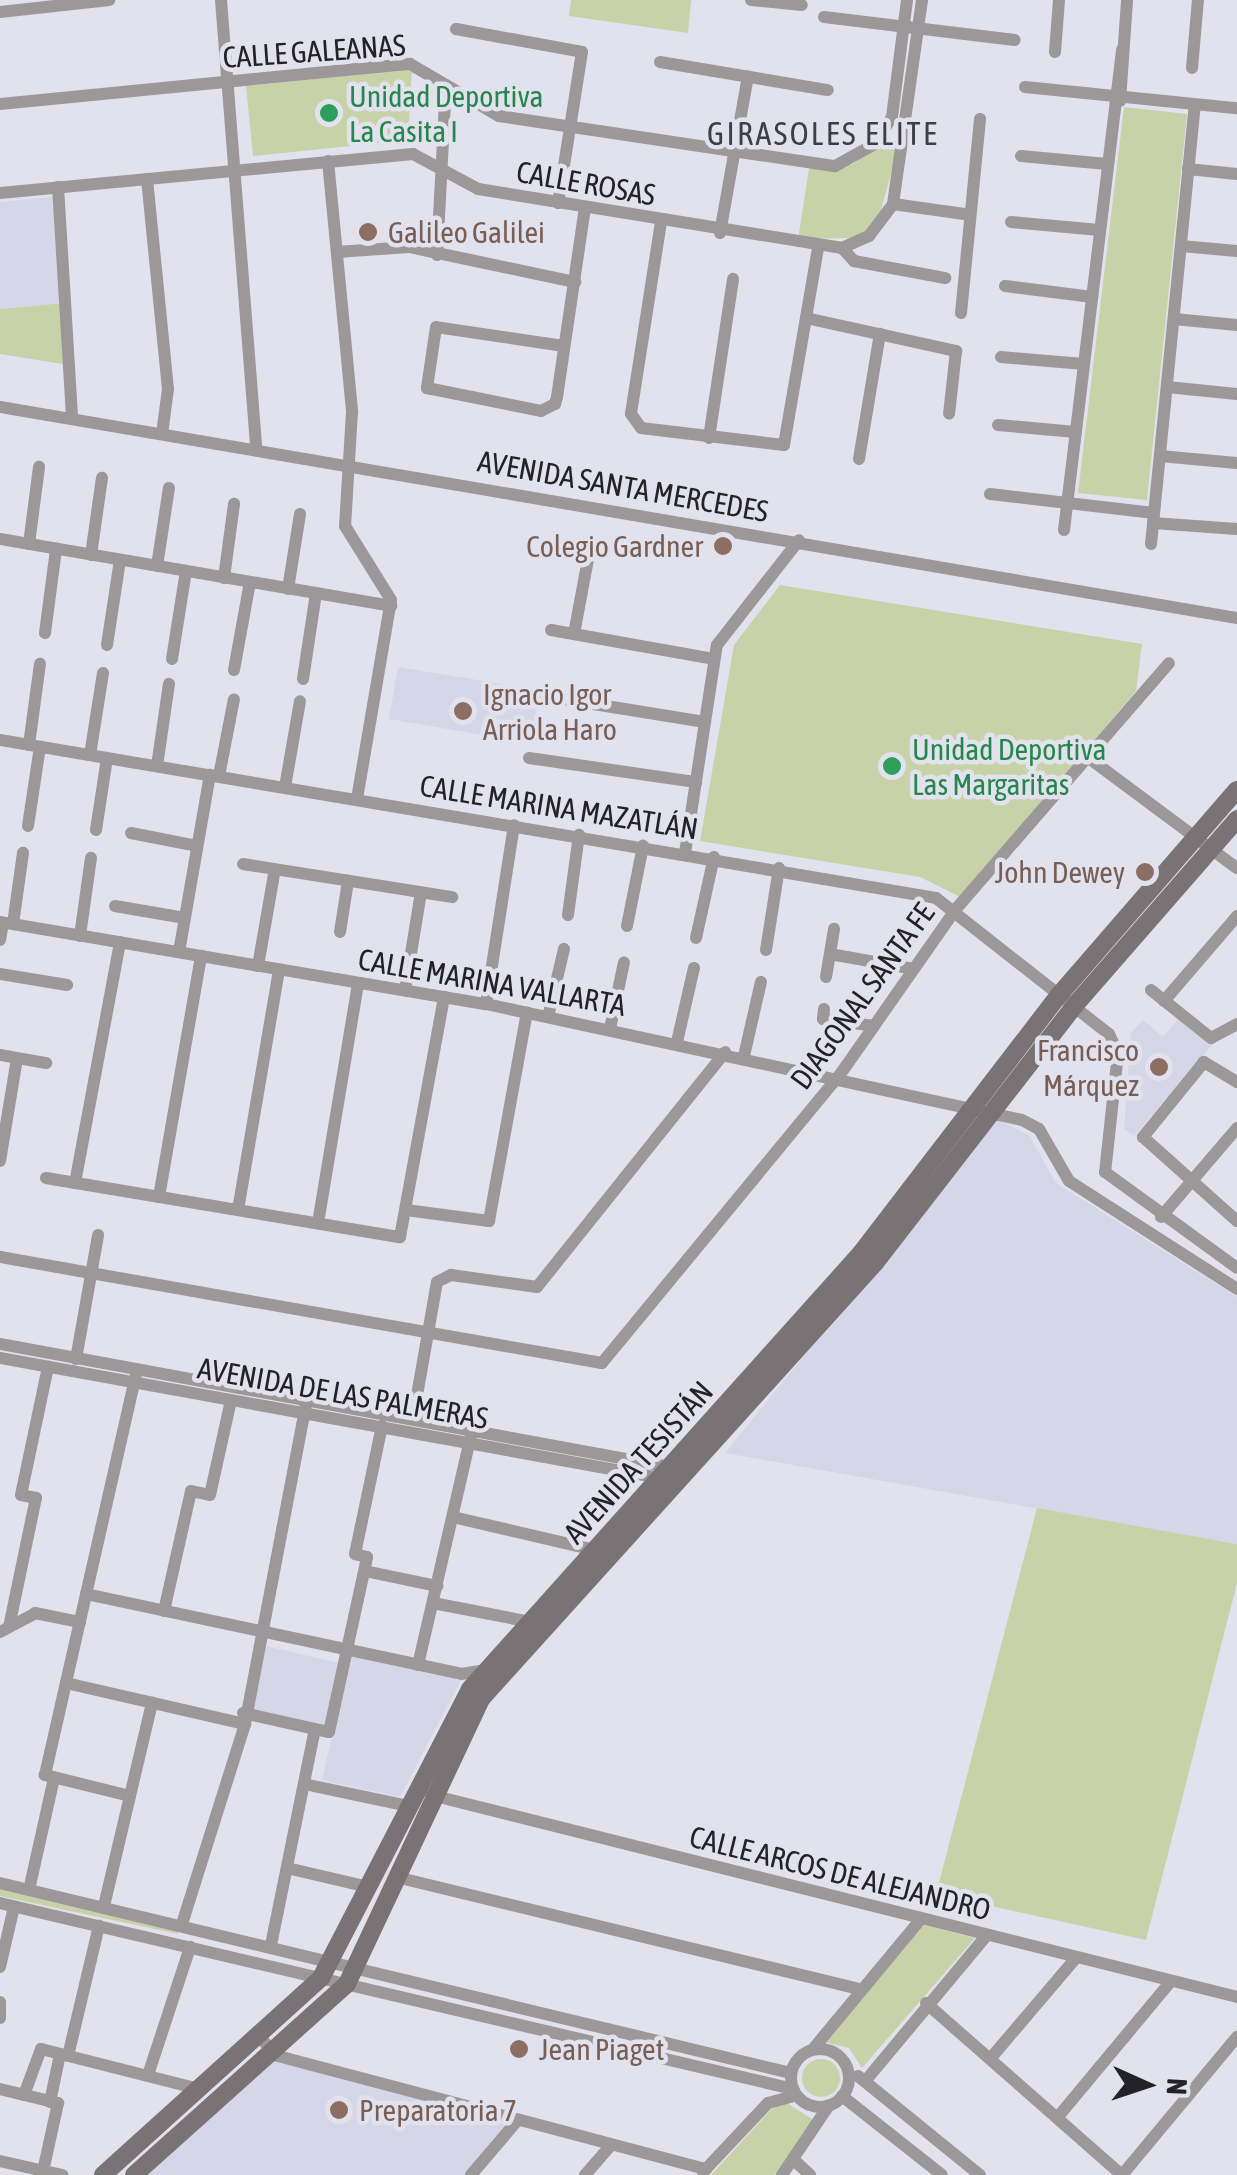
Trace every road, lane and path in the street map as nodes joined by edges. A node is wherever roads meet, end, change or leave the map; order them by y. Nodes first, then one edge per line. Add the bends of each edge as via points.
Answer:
1 (109, 0) edge
2 (221, 0) edge
3 (753, 0) edge
4 (907, 0) edge
5 (922, 0) edge
6 (1059, 0) edge
7 (1127, 0) edge
8 (1198, 0) edge
9 (802, 5) dead end
10 (0, 12) edge
11 (824, 17) dead end
12 (904, 26) junction
13 (456, 29) dead end
14 (920, 29) junction
15 (1015, 40) dead end
16 (1054, 52) dead end
17 (660, 62) dead end
18 (1192, 68) dead end
19 (748, 76) junction
20 (229, 82) junction
21 (446, 85) junction
22 (1025, 87) dead end
23 (828, 90) dead end
24 (1118, 96) junction
25 (0, 104) edge
26 (1195, 104) junction
27 (1237, 108) edge
28 (980, 118) dead end
29 (572, 129) junction
30 (733, 154) junction
31 (1022, 156) dead end
32 (328, 161) junction
33 (1107, 164) junction
34 (441, 168) junction
35 (237, 170) junction
36 (1188, 170) junction
37 (1237, 174) edge
38 (146, 179) junction
39 (58, 188) junction
40 (0, 193) edge
41 (558, 203) junction
42 (893, 204) junction
43 (585, 208) junction
44 (964, 214) junction
45 (660, 222) junction
46 (1011, 222) dead end
47 (1100, 230) junction
48 (720, 233) junction
49 (1181, 246) junction
50 (842, 248) junction
51 (818, 249) junction
52 (1237, 251) edge
53 (337, 252) junction
54 (437, 255) junction
55 (945, 278) dead end
56 (733, 279) dead end
57 (575, 282) junction
58 (1005, 286) dead end
59 (1092, 296) junction
60 (960, 313) dead end
61 (806, 318) junction
62 (1174, 319) junction
63 (1237, 325) edge
64 (880, 334) junction
65 (564, 346) junction
66 (1002, 357) dead end
67 (1084, 364) junction
68 (1167, 387) junction
69 (1237, 394) edge
70 (0, 407) edge
71 (949, 414) dead end
72 (72, 418) junction
73 (998, 425) dead end
74 (1076, 432) junction
75 (162, 434) junction
76 (709, 438) junction
77 (256, 450) junction
78 (1160, 456) junction
79 (859, 460) dead end
80 (1237, 462) edge
81 (350, 465) junction
82 (39, 467) dead end
83 (102, 478) dead end
84 (169, 488) dead end
85 (990, 494) dead end
86 (1068, 502) junction
87 (234, 504) dead end
88 (300, 514) dead end
89 (1154, 518) junction
90 (1237, 529) edge
91 (1064, 530) dead end
92 (0, 540) edge
93 (798, 540) junction
94 (28, 544) junction
95 (1151, 544) dead end
96 (56, 549) junction
97 (91, 555) junction
98 (588, 559) dead end
99 (120, 560) junction
100 (157, 566) junction
101 (186, 571) junction
102 (224, 578) junction
103 (250, 582) junction
104 (288, 588) junction
105 (316, 593) junction
106 (391, 606) junction
107 (1237, 618) edge
108 (552, 630) dead end
109 (44, 633) dead end
110 (574, 634) junction
111 (107, 645) dead end
112 (172, 659) dead end
113 (713, 660) junction
114 (1169, 663) dead end
115 (40, 664) dead end
116 (234, 670) dead end
117 (103, 673) dead end
118 (303, 679) dead end
119 (169, 684) dead end
120 (538, 695) dead end
121 (234, 699) dead end
122 (300, 701) dead end
123 (706, 722) junction
124 (0, 740) edge
125 (35, 746) junction
126 (90, 755) junction
127 (1086, 756) junction
128 (107, 758) junction
129 (530, 758) dead end
130 (156, 766) junction
131 (214, 776) junction
132 (696, 782) junction
133 (285, 787) junction
134 (1237, 790) edge
135 (356, 799) junction
136 (1237, 819) edge
137 (514, 825) junction
138 (28, 826) dead end
139 (96, 830) dead end
140 (130, 834) dead end
141 (578, 835) junction
142 (1194, 838) junction
143 (197, 846) junction
144 (643, 846) junction
145 (1210, 849) junction
146 (23, 853) dead end
147 (685, 853) junction
148 (91, 858) dead end
149 (714, 858) junction
150 (243, 864) dead end
151 (779, 868) junction
152 (1237, 868) edge
153 (275, 869) junction
154 (348, 881) junction
155 (421, 892) junction
156 (452, 897) dead end
157 (115, 906) dead end
158 (956, 909) junction
159 (568, 915) dead end
160 (1237, 916) edge
161 (185, 918) junction
162 (5, 923) edge
163 (627, 926) dead end
164 (834, 929) dead end
165 (340, 932) dead end
166 (80, 936) junction
167 (696, 938) dead end
168 (0, 940) edge
169 (120, 942) junction
170 (564, 949) dead end
171 (766, 950) dead end
172 (179, 952) junction
173 (830, 954) junction
174 (201, 956) junction
175 (624, 962) dead end
176 (258, 966) junction
177 (694, 968) dead end
178 (914, 968) junction
179 (279, 969) junction
180 (0, 974) edge
181 (826, 978) dead end
182 (358, 982) junction
183 (761, 982) dead end
184 (67, 985) dead end
185 (405, 990) junction
186 (1151, 990) dead end
187 (444, 997) junction
188 (1068, 1000) junction
189 (1164, 1000) junction
190 (486, 1004) junction
191 (824, 1009) dead end
192 (527, 1012) junction
193 (548, 1016) junction
194 (1237, 1024) edge
195 (874, 1026) junction
196 (610, 1029) junction
197 (676, 1042) junction
198 (724, 1052) junction
199 (0, 1054) edge
200 (744, 1056) junction
201 (17, 1058) junction
202 (46, 1062) dead end
203 (839, 1076) junction
204 (1237, 1082) edge
205 (4, 1106) edge
206 (972, 1108) junction
207 (992, 1112) junction
208 (1237, 1128) edge
209 (0, 1161) edge
210 (46, 1178) dead end
211 (1111, 1181) junction
212 (75, 1183) junction
213 (1189, 1184) junction
214 (160, 1197) junction
215 (1095, 1200) junction
216 (238, 1210) junction
217 (406, 1210) junction
218 (1161, 1217) junction
219 (1237, 1221) edge
220 (318, 1223) junction
221 (98, 1235) dead end
222 (0, 1257) edge
223 (1237, 1268) edge
224 (92, 1272) junction
225 (1237, 1289) edge
226 (428, 1332) junction
227 (0, 1344) edge
228 (0, 1358) edge
229 (76, 1359) junction
230 (48, 1368) junction
231 (136, 1375) junction
232 (231, 1400) junction
233 (306, 1407) junction
234 (413, 1418) junction
235 (382, 1426) junction
236 (472, 1434) junction
237 (673, 1476) junction
238 (453, 1517) junction
239 (596, 1550) junction
240 (365, 1570) junction
241 (436, 1586) junction
242 (86, 1594) junction
243 (433, 1603) junction
244 (164, 1611) junction
245 (80, 1622) junction
246 (532, 1622) junction
247 (4, 1629) edge
248 (259, 1632) junction
249 (348, 1650) junction
250 (418, 1665) junction
251 (489, 1669) junction
252 (66, 1683) junction
253 (152, 1703) junction
254 (244, 1719) junction
255 (322, 1731) junction
256 (54, 1778) junction
257 (304, 1784) junction
258 (432, 1795) junction
259 (130, 1796) junction
260 (408, 1806) junction
261 (287, 1868) junction
262 (396, 1877) junction
263 (0, 1883) edge
264 (368, 1887) junction
265 (29, 1890) junction
266 (7, 1905) edge
267 (104, 1906) junction
268 (921, 1919) junction
269 (178, 1923) junction
270 (99, 1926) junction
271 (986, 1936) junction
272 (168, 1942) junction
273 (271, 1944) junction
274 (190, 1947) junction
275 (332, 1958) junction
276 (1076, 1958) junction
277 (357, 1965) junction
278 (0, 1967) edge
279 (321, 1978) junction
280 (1171, 1981) junction
281 (347, 1984) junction
282 (858, 1989) junction
283 (1237, 1997) edge
284 (0, 2002) edge
285 (926, 2003) junction
286 (0, 2018) edge
287 (260, 2036) junction
288 (1237, 2037) edge
289 (813, 2050) junction
290 (64, 2055) junction
291 (274, 2055) junction
292 (990, 2059) junction
293 (849, 2072) junction
294 (792, 2073) junction
295 (148, 2075) junction
296 (866, 2079) junction
297 (0, 2089) edge
298 (200, 2089) junction
299 (796, 2093) junction
300 (24, 2095) junction
301 (842, 2096) junction
302 (54, 2102) junction
303 (828, 2106) junction
304 (1056, 2118) junction
305 (517, 2121) junction
306 (610, 2145) junction
307 (794, 2160) junction
308 (0, 2161) edge
309 (43, 2170) junction
310 (703, 2172) edge
311 (62, 2175) edge
312 (103, 2175) edge
313 (134, 2175) edge
314 (471, 2175) edge
315 (585, 2175) edge
316 (782, 2175) edge
317 (810, 2175) edge
318 (942, 2175) edge
319 (980, 2175) edge
320 (1122, 2175) edge

1 - 10 street
2 - 20 street
3 - 9 street
4 - 12 street
5 - 14 street
6 - 16 street
7 - 24 street
8 - 18 street
11 - 12 street
12 - 14 street
12 - 30 street, CALLE GALEANAS via 892,117 852,160 819,167
13 - 29 street via 575,47 584,60
14 - 15 street
14 - 42 street
17 - 19 street
19 - 23 street
19 - 30 street
20 - 21 street, CALLE GALEANAS via 410,64
20 - 25 street, CALLE GALEANAS
20 - 35 street
21 - 29 street, CALLE GALEANAS via 489,113
21 - 34 street
22 - 24 street
24 - 26 street
24 - 33 street
26 - 27 street
26 - 36 street
28 - 44 street
29 - 30 street, CALLE GALEANAS
29 - 41 street
30 - 48 street
31 - 33 street
32 - 34 street, CALLE ROSAS via 404,154
32 - 35 street, CALLE ROSAS
32 - 53 street
33 - 47 street
34 - 41 street, CALLE ROSAS via 466,186
34 - 54 street
35 - 38 street, CALLE ROSAS
35 - 77 street
36 - 37 street
36 - 49 street
38 - 39 street, CALLE ROSAS
38 - 75 street via 168,389
39 - 40 street, CALLE ROSAS
39 - 72 street
41 - 43 street, CALLE ROSAS
42 - 44 street
42 - 50 street, CALLE ROSAS via 870,236
43 - 45 street, CALLE ROSAS
43 - 57 street
44 - 60 street
45 - 48 street, CALLE ROSAS
45 - 76 street via 630,414 642,428
46 - 47 street
47 - 59 street
48 - 51 street, CALLE ROSAS
49 - 52 street
49 - 62 street
50 - 51 street, CALLE ROSAS
50 - 55 street via 854,261
51 - 61 street
53 - 54 street via 409,246
53 - 81 street
54 - 57 street
56 - 76 street
57 - 65 street
58 - 59 street
59 - 67 street
61 - 64 street
61 - 76 street via 788,437 777,450
62 - 63 street
62 - 68 street
64 - 71 street via 949,347 958,359
64 - 79 street
65 - 65 street via 555,404 541,411 434,394 424,379 431,334 444,326
66 - 67 street
67 - 74 street
68 - 69 street
68 - 78 street
70 - 72 street, AVENIDA SANTA MERCEDES
72 - 75 street, AVENIDA SANTA MERCEDES
73 - 74 street
74 - 86 street
75 - 77 street, AVENIDA SANTA MERCEDES
77 - 81 street, AVENIDA SANTA MERCEDES
78 - 80 street
78 - 89 street
81 - 93 street, AVENIDA SANTA MERCEDES
81 - 106 street via 347,535 386,581
82 - 94 street
83 - 97 street
84 - 100 street
85 - 86 street
86 - 89 street
86 - 91 street
87 - 102 street
88 - 104 street
89 - 90 street
89 - 95 street
92 - 94 street
93 - 107 street, AVENIDA SANTA MERCEDES
93 - 113 street via 723,632
94 - 96 street
96 - 97 street
96 - 109 street
97 - 99 street
98 - 110 street
99 - 100 street
99 - 111 street
100 - 101 street
101 - 102 street
101 - 112 street
102 - 103 street
103 - 104 street
103 - 116 street
104 - 105 street
105 - 106 street
105 - 118 street
106 - 135 street
108 - 110 street
110 - 113 street
113 - 123 street
114 - 127 street, DIAGONAL SANTA FE
115 - 125 street
117 - 126 street
119 - 130 street
120 - 123 street
121 - 131 street
122 - 133 street
123 - 132 street
124 - 125 street, CALLE MARINA MAZATLÁN
125 - 126 street, CALLE MARINA MAZATLÁN
125 - 138 street
126 - 128 street, CALLE MARINA MAZATLÁN
127 - 142 street
127 - 158 street, DIAGONAL SANTA FE
128 - 130 street, CALLE MARINA MAZATLÁN
128 - 139 street
129 - 132 street
130 - 131 street, CALLE MARINA MAZATLÁN
131 - 133 street, CALLE MARINA MAZATLÁN
131 - 143 street
132 - 147 street
133 - 135 street, CALLE MARINA MAZATLÁN
134 - 142 street, AVENIDA TESISTÁN
135 - 137 street, CALLE MARINA MAZATLÁN
136 - 145 street, AVENIDA TESISTÁN
137 - 141 street, CALLE MARINA MAZATLÁN
137 - 190 street
140 - 143 street
141 - 144 street, CALLE MARINA MAZATLÁN
141 - 159 street
142 - 145 street
142 - 188 street, AVENIDA TESISTÁN
143 - 161 street
144 - 147 street, CALLE MARINA MAZATLÁN
144 - 163 street
145 - 152 street
145 - 188 street, AVENIDA TESISTÁN
146 - 162 street
147 - 149 street, CALLE MARINA MAZATLÁN
148 - 166 street
149 - 151 street, CALLE MARINA MAZATLÁN
149 - 167 street
150 - 153 street
151 - 158 street, CALLE MARINA MAZATLÁN via 916,891
151 - 171 street
153 - 154 street
153 - 176 street
154 - 155 street
154 - 165 street
155 - 156 street
155 - 185 street
157 - 161 street
158 - 178 street, DIAGONAL SANTA FE
158 - 188 street, CALLE MARINA MAZATLÁN
160 - 189 street
161 - 172 street
162 - 166 street, CALLE MARINA VALLARTA
162 - 168 street
164 - 173 street
166 - 169 street, CALLE MARINA VALLARTA
169 - 172 street, CALLE MARINA VALLARTA
169 - 212 street
170 - 193 street
172 - 174 street, CALLE MARINA VALLARTA
173 - 178 street
173 - 181 street
174 - 176 street, CALLE MARINA VALLARTA
174 - 214 street
175 - 196 street
176 - 179 street, CALLE MARINA VALLARTA
177 - 197 street
178 - 195 street, DIAGONAL SANTA FE
179 - 182 street, CALLE MARINA VALLARTA
179 - 216 street
180 - 184 street
182 - 185 street, CALLE MARINA VALLARTA
182 - 220 street
183 - 200 street
185 - 187 street, CALLE MARINA VALLARTA
186 - 189 street
187 - 190 street, CALLE MARINA VALLARTA
187 - 217 street
188 - 206 street, AVENIDA TESISTÁN
188 - 207 street, AVENIDA TESISTÁN
188 - 211 street, CALLE MARINA MAZATLÁN via 1118,1053 1106,1152
189 - 194 street via 1211,1038
190 - 192 street, CALLE MARINA VALLARTA
191 - 195 street via 822,1019
192 - 193 street, CALLE MARINA VALLARTA
192 - 217 street via 490,1221
193 - 196 street, CALLE MARINA VALLARTA
195 - 203 street, DIAGONAL SANTA FE
196 - 197 street, CALLE MARINA VALLARTA
197 - 198 street, CALLE MARINA VALLARTA
198 - 200 street, CALLE MARINA VALLARTA
198 - 226 street via 537,1287 443,1276
199 - 201 street
200 - 203 street, CALLE MARINA VALLARTA
201 - 202 street
201 - 205 street
203 - 206 street, CALLE MARINA VALLARTA
203 - 226 street, DIAGONAL SANTA FE via 602,1363
204 - 213 street via 1204,1062 1145,1130 1147,1144
205 - 209 street
206 - 207 street, CALLE MARINA VALLARTA
206 - 237 street, AVENIDA TESISTÁN via 861,1253
207 - 215 street, CALLE MARINA VALLARTA via 1038,1129 1069,1182
207 - 237 street, AVENIDA TESISTÁN via 875,1263
208 - 213 street
210 - 212 street
211 - 215 street
211 - 218 street
212 - 214 street
213 - 218 street
213 - 219 street
214 - 216 street
215 - 225 street, CALLE MARINA VALLARTA
216 - 220 street
217 - 220 street via 400,1237
218 - 223 street
221 - 224 street
222 - 224 street
224 - 226 street
224 - 229 street
226 - 234 street
227 - 229 street, AVENIDA DE LAS PALMERAS
228 - 230 street, AVENIDA DE LAS PALMERAS
229 - 231 street, AVENIDA DE LAS PALMERAS
230 - 231 street, AVENIDA DE LAS PALMERAS
230 - 247 street via 21,1494 36,1498
231 - 232 street, AVENIDA DE LAS PALMERAS
231 - 233 street, AVENIDA DE LAS PALMERAS
231 - 242 street
232 - 233 street, AVENIDA DE LAS PALMERAS
232 - 244 street via 210,1495 191,1491
233 - 234 street, AVENIDA DE LAS PALMERAS
233 - 235 street, AVENIDA DE LAS PALMERAS
233 - 248 street
234 - 236 street, AVENIDA DE LAS PALMERAS
235 - 236 street, AVENIDA DE LAS PALMERAS
235 - 240 street via 355,1554 368,1557
236 - 237 street, AVENIDA DE LAS PALMERAS
236 - 238 street
237 - 239 street, AVENIDA TESISTÁN
237 - 258 street, AVENIDA TESISTÁN via 481,1699
238 - 239 street
238 - 241 street
239 - 246 street, AVENIDA TESISTÁN
240 - 241 street
240 - 249 street
241 - 243 street
242 - 244 street
242 - 245 street
243 - 246 street
243 - 250 street
244 - 248 street
245 - 247 street via 36,1613
245 - 252 street
246 - 251 street, AVENIDA TESISTÁN
248 - 249 street
248 - 254 street
249 - 250 street
249 - 255 street
250 - 251 street via 456,1673
251 - 260 street, AVENIDA TESISTÁN via 456,1708
252 - 253 street
252 - 256 street via 44,1775
253 - 254 street
253 - 259 street
254 - 255 street
254 - 269 street
255 - 257 street
256 - 259 street
256 - 265 street
257 - 260 street
257 - 261 street
258 - 262 street, AVENIDA TESISTÁN
258 - 268 street, CALLE ARCOS DE ALEJANDRO
259 - 267 street
260 - 264 street, AVENIDA TESISTÁN
261 - 264 street
261 - 273 street
262 - 277 street, AVENIDA TESISTÁN
262 - 282 street
263 - 265 street
264 - 275 street, AVENIDA TESISTÁN
265 - 267 street
266 - 270 street
266 - 278 street
267 - 269 street
268 - 271 street, CALLE ARCOS DE ALEJANDRO
268 - 282 street
269 - 272 street
269 - 273 street
270 - 272 street
270 - 290 street
271 - 276 street, CALLE ARCOS DE ALEJANDRO
271 - 285 street
272 - 274 street
273 - 275 street
274 - 279 street
274 - 295 street
275 - 277 street
275 - 279 street, AVENIDA TESISTÁN
276 - 280 street, CALLE ARCOS DE ALEJANDRO
276 - 292 street
277 - 281 street, AVENIDA TESISTÁN
277 - 294 street
279 - 281 street
279 - 287 street, AVENIDA TESISTÁN
280 - 283 street, CALLE ARCOS DE ALEJANDRO
280 - 304 street
281 - 291 street, AVENIDA TESISTÁN
281 - 299 street
282 - 289 street
284 - 286 street
285 - 292 street
285 - 296 street
287 - 291 street
287 - 298 street, AVENIDA TESISTÁN
288 - 320 street
289 - 293 street via 832,2051
289 - 294 street
290 - 295 street
290 - 300 street via 34,2056
290 - 302 street
291 - 305 street
291 - 313 street, AVENIDA TESISTÁN
292 - 304 street
293 - 296 street
293 - 301 street
294 - 299 street
295 - 298 street
296 - 319 street
297 - 300 street
298 - 312 street, AVENIDA TESISTÁN
299 - 303 street
299 - 310 street via 768,2103
300 - 302 street
301 - 303 street
301 - 318 street
302 - 309 street
303 - 307 street
304 - 320 street
305 - 306 street
305 - 314 street
306 - 310 street
306 - 315 street
307 - 316 street
307 - 317 street
308 - 309 street
309 - 311 street

